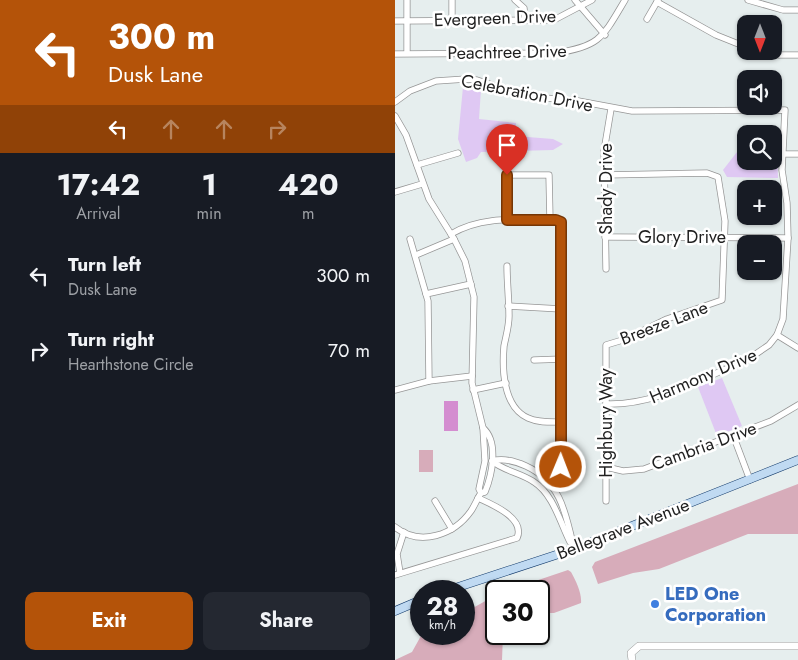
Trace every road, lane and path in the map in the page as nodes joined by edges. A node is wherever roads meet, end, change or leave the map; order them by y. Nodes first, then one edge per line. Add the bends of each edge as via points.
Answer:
1 (407, 0) edge
2 (452, 0) edge
3 (515, 0) edge
4 (575, 0) edge
5 (592, 0) edge
6 (625, 0) edge
7 (748, 0) edge
8 (657, 1) edge
9 (579, 6) junction
10 (798, 10) edge
11 (452, 20) junction
12 (525, 20) junction
13 (647, 20) dead end
14 (395, 21) edge
15 (407, 21) junction
16 (605, 35) junction
17 (737, 43) edge
18 (395, 54) edge
19 (407, 54) junction
20 (783, 55) edge
21 (798, 55) edge
22 (395, 102) edge
23 (611, 109) junction
24 (785, 110) joint
25 (395, 116) edge
26 (458, 153) dead end
27 (783, 154) junction
28 (798, 154) edge
29 (417, 165) junction
30 (604, 174) junction
31 (422, 184) junction
32 (395, 192) edge
33 (507, 220) junction
34 (550, 220) junction
35 (452, 236) junction
36 (605, 237) junction
37 (725, 237) junction
38 (410, 238) dead end
39 (788, 238) junction
40 (416, 256) junction
41 (507, 266) dead end
42 (606, 269) dead end
43 (471, 284) junction
44 (426, 294) junction
45 (508, 306) junction
46 (561, 309) junction
47 (777, 334) junction
48 (606, 345) joint
49 (798, 348) edge
50 (534, 360) dead end
51 (563, 360) junction
52 (472, 376) junction
53 (429, 381) junction
54 (506, 383) junction
55 (395, 390) edge
56 (473, 390) junction
57 (606, 404) junction
58 (798, 405) edge
59 (562, 422) junction
60 (483, 428) junction
61 (733, 435) junction
62 (798, 460) edge
63 (492, 461) junction
64 (561, 467) dead end
65 (606, 467) junction
66 (543, 477) junction
67 (750, 480) junction
68 (537, 484) junction
69 (479, 496) junction
70 (435, 501) dead end
71 (606, 501) dead end
72 (395, 527) edge
73 (452, 529) junction
74 (404, 532) junction
75 (574, 549) junction
76 (397, 574) edge
77 (475, 581) edge
78 (410, 605) edge
79 (395, 611) edge
80 (798, 646) edge
81 (632, 660) edge

1 - 15 street
2 - 11 street
3 - 12 street via 524,8
4 - 9 street
5 - 9 street, Evergreen Drive
6 - 16 street
7 - 10 street via 783,10
8 - 13 street
8 - 17 street
9 - 12 street, Evergreen Drive via 559,19
9 - 16 street
11 - 12 street, Evergreen Drive
11 - 15 street, Evergreen Drive
14 - 15 street, Evergreen Drive
15 - 19 street
16 - 19 street, Peachtree Drive via 590,45 555,53
18 - 19 street, Peachtree Drive
20 - 21 street
22 - 23 street, Celebration Drive via 410,91 436,81 466,79 529,97 573,100
23 - 24 street, Celebration Drive via 632,112
23 - 30 street, Shady Drive via 603,151
24 - 27 street, Harmony Drive
25 - 29 street
26 - 29 street
27 - 28 street
27 - 39 street, Harmony Drive
29 - 31 street
30 - 36 street, Shady Drive
30 - 37 street via 707,173 718,177
31 - 32 street
31 - 35 street via 434,210
33 - 34 street
33 - 34 street via 507,175 549,175
33 - 35 street via 478,222
34 - 46 street via 561,222
35 - 40 street
35 - 43 street via 465,261
36 - 37 street, Glory Drive
36 - 42 street, Shady Drive
37 - 39 street, Glory Drive
37 - 48 street, Breeze Lane via 722,300
38 - 40 street
39 - 47 street, Harmony Drive via 783,319
40 - 44 street
41 - 45 street
43 - 44 street
43 - 52 street via 474,311
44 - 53 street
45 - 46 street
45 - 54 street via 504,348
46 - 51 street
47 - 49 street
47 - 57 street, Harmony Drive via 761,353 645,402
48 - 57 street, Highbury Way
50 - 51 street
51 - 59 street
52 - 53 street
52 - 56 street
53 - 55 street
54 - 56 street
54 - 59 street via 513,405 520,413 535,420
56 - 60 street
57 - 65 street, Highbury Way
58 - 61 street, Cambria Drive via 771,421
59 - 64 street
60 - 63 street via 490,438
60 - 69 street via 485,461
61 - 65 street, Cambria Drive via 644,468 623,470
61 - 67 street
62 - 67 main road, Bellegrave Avenue
63 - 66 street via 500,459 520,464
63 - 68 street
63 - 69 street via 489,482 485,492
65 - 71 street, Highbury Way
66 - 68 street
66 - 75 street via 559,494
67 - 75 main road, Bellegrave Avenue
68 - 75 street via 548,497
69 - 73 street via 468,514
69 - 76 street via 512,519 518,528 517,538
70 - 73 street
72 - 74 street
73 - 74 street via 431,537
74 - 76 street via 397,554
75 - 77 main road, Bellegrave Avenue
78 - 79 main road
80 - 81 street via 639,646 631,653

